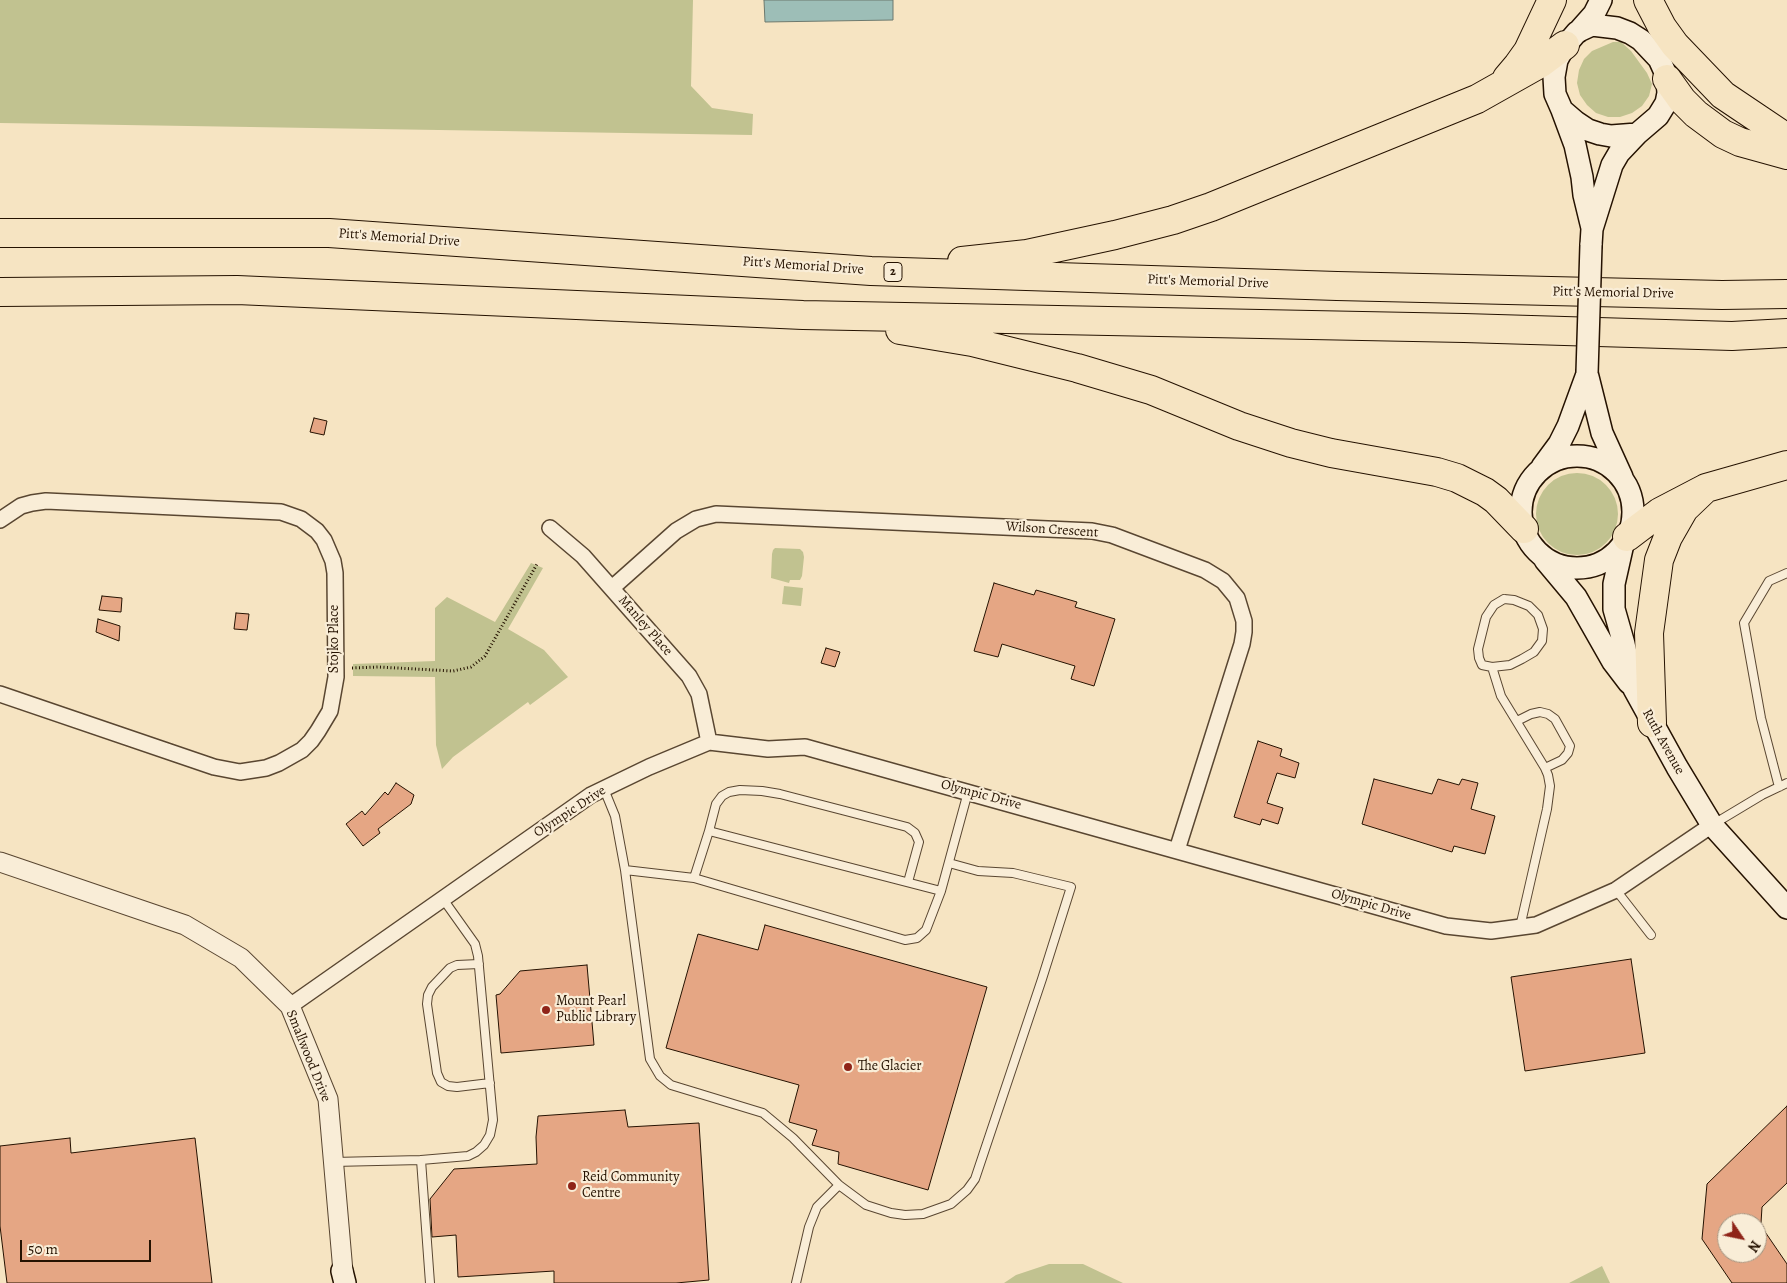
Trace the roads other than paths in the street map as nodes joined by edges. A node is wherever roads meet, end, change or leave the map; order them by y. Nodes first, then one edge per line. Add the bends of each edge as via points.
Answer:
1 (1552, 0) edge
2 (1601, 0) edge
3 (1647, 0) edge
4 (1571, 39) junction
5 (1663, 69) junction
6 (1497, 89) junction
7 (1562, 110) junction
8 (1637, 134) junction
9 (1787, 138) edge
10 (1787, 154) edge
11 (0, 232) edge
12 (1592, 237) junction
13 (871, 271) junction
14 (0, 292) edge
15 (1787, 294) edge
16 (803, 315) junction
17 (1787, 333) edge
18 (1587, 373) junction
19 (1787, 465) edge
20 (1542, 467) junction
21 (1625, 484) junction
22 (1706, 488) junction
23 (0, 520) edge
24 (550, 528) dead end
25 (1524, 529) junction
26 (1625, 540) junction
27 (1542, 555) junction
28 (1787, 573) edge
29 (612, 588) junction
30 (1492, 667) junction
31 (1634, 689) junction
32 (0, 694) edge
33 (1517, 721) junction
34 (1652, 722) junction
35 (709, 742) junction
36 (1545, 768) junction
37 (1783, 785) edge
38 (604, 789) junction
39 (968, 792) junction
40 (1712, 825) junction
41 (709, 831) junction
42 (1177, 850) junction
43 (0, 862) edge
44 (949, 863) junction
45 (625, 870) junction
46 (694, 878) junction
47 (908, 882) junction
48 (1616, 890) junction
49 (941, 891) junction
50 (442, 899) junction
51 (1787, 908) edge
52 (1520, 927) junction
53 (1650, 935) dead end
54 (478, 964) junction
55 (290, 1006) junction
56 (490, 1083) junction
57 (421, 1160) junction
58 (333, 1162) junction
59 (839, 1185) junction
60 (343, 1280) edge
61 (430, 1283) edge
62 (796, 1283) edge

1 - 6 highway via 1528,50
2 - 4 main road via 1594,14
3 - 5 main road
3 - 9 highway via 1676,45 1723,95
4 - 5 main road via 1592,25 1617,28 1641,40
4 - 6 highway via 1541,63
4 - 7 main road via 1557,60 1554,77 1555,94
5 - 8 main road via 1668,93 1666,104 1658,116
5 - 10 highway via 1682,100 1723,134 1740,142
6 - 13 highway via 1173,220 1027,254
7 - 8 main road via 1588,130 1600,134
7 - 12 main road via 1577,154
8 - 12 main road via 1619,152 1612,165
11 - 13 highway, Pitt's Memorial Drive / 2 via 329,233
12 - 18 main road, bridge
13 - 15 highway, Pitt's Memorial Drive / 2 via 1347,287
14 - 16 highway via 237,290
16 - 17 highway via 1732,336
16 - 25 highway via 972,342 1151,390 1239,426 1291,443 1437,472 1488,493
18 - 20 main road via 1568,426
18 - 21 main road via 1602,433
19 - 22 highway
20 - 21 main road via 1561,458 1580,456 1610,469
20 - 25 main road via 1530,479 1523,493 1520,507
21 - 26 main road via 1634,514
22 - 26 highway via 1660,512
22 - 34 highway via 1684,509 1659,560 1649,633
23 - 32 street, Stojko Place via 21,506 46,502 281,512 301,518 324,540 333,561 336,677 330,711 302,750 279,763 240,772 214,767
24 - 29 street, Manley Place
25 - 27 main road via 1531,544
26 - 27 main road via 1606,560 1582,568 1558,565
26 - 31 main road, Ruth Avenue via 1614,584 1614,609
27 - 31 main road via 1576,597 1613,662
28 - 37 lane via 1769,581 1744,623 1761,718
29 - 35 street, Manley Place via 694,685
29 - 42 street, Wilson Crescent via 676,532 696,519 716,514 1092,531 1112,535 1205,570 1223,581 1237,598 1244,632
30 - 30 lane via 1510,665 1522,659 1534,652 1542,641 1543,629 1538,615 1529,606 1504,599 1494,605 1486,617 1478,649 1479,658 1482,665
30 - 33 lane via 1501,696
31 - 34 main road, Ruth Avenue
33 - 36 lane
33 - 36 lane via 1540,712 1555,720 1570,746 1562,760
34 - 40 main road, Ruth Avenue
35 - 38 street, Olympic Drive
35 - 39 street, Olympic Drive via 768,749 805,747
36 - 52 lane via 1550,786 1548,802
37 - 40 lane
38 - 45 lane via 615,816
38 - 50 street, Olympic Drive
39 - 42 street, Olympic Drive
39 - 44 lane
40 - 48 street, Olympic Drive
40 - 51 main road, Ruth Avenue
41 - 46 lane
41 - 47 lane
41 - 47 lane via 716,804 729,792 780,794 907,827 919,842
42 - 52 street, Olympic Drive via 1446,926 1491,931
43 - 55 street, Smallwood Drive via 186,925 241,958
44 - 49 lane
44 - 59 lane via 978,871 1013,873 1071,887 975,1179 951,1204 923,1214 905,1215 866,1205
45 - 46 lane
45 - 59 lane via 650,1058 660,1076 671,1085 763,1113 794,1138
46 - 49 lane via 905,940 917,938 926,930
47 - 49 lane
48 - 52 street, Olympic Drive via 1536,925
48 - 53 lane
50 - 54 lane via 474,944
50 - 55 street, Olympic Drive
54 - 56 lane
54 - 56 lane via 450,968 432,987 427,1004 441,1082 457,1087
55 - 58 street, Smallwood Drive via 328,1099
56 - 57 lane via 494,1120 484,1145 468,1156
57 - 58 lane
57 - 61 lane
58 - 60 street, Smallwood Drive
59 - 62 lane via 817,1207

